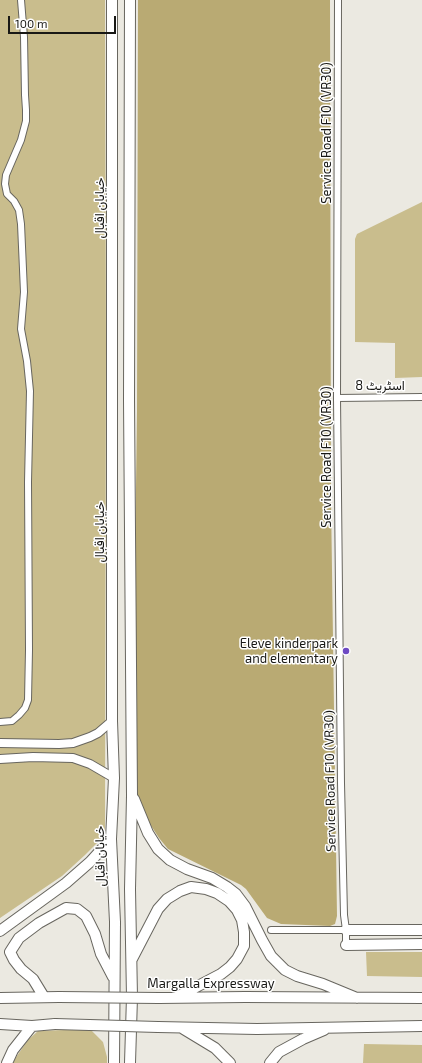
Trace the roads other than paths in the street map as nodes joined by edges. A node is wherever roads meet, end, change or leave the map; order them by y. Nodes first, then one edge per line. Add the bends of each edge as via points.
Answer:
1 (21, 0) edge
2 (112, 0) edge
3 (130, 0) edge
4 (338, 0) edge
5 (422, 397) edge
6 (337, 398) junction
7 (112, 720) junction
8 (0, 722) edge
9 (0, 744) edge
10 (0, 759) edge
11 (114, 778) junction
12 (132, 796) junction
13 (112, 839) junction
14 (272, 930) dead end
15 (346, 930) junction
16 (422, 930) edge
17 (0, 931) edge
18 (346, 944) joint
19 (422, 944) edge
20 (131, 961) junction
21 (114, 979) junction
22 (44, 997) junction
23 (0, 998) edge
24 (175, 998) junction
25 (357, 998) junction
26 (422, 998) edge
27 (0, 1024) edge
28 (32, 1026) junction
29 (422, 1026) edge
30 (180, 1027) junction
31 (332, 1027) junction
32 (6, 1063) edge
33 (114, 1063) edge
34 (131, 1063) edge
35 (230, 1063) edge
36 (270, 1063) edge

1 - 8 street via 26,121 5,184 7,194 19,210 22,224 24,292 21,329 30,391 28,700 25,708 12,721
2 - 7 main road, خیابان اقبال
3 - 12 main road via 129,400
4 - 6 street, Service Road F10 (VR30)
5 - 6 street, اسٹریٹ 8
6 - 15 street, Service Road F10 (VR30) via 340,768
7 - 9 street via 98,733 73,742
7 - 11 main road, خیابان اقبال
10 - 11 street via 73,758 90,764
11 - 13 main road, خیابان اقبال
12 - 20 main road
12 - 25 main road via 158,849 170,860 212,878 236,894 271,956 286,970
13 - 17 main road via 66,883
13 - 21 main road, خیابان اقبال
14 - 15 street
15 - 16 main road
15 - 18 street, Service Road F10 (VR30)
18 - 19 main road
20 - 24 main road via 158,909 167,899 180,891 191,887 206,889 218,893 229,901 242,920 244,932 244,946 237,959 221,974
20 - 34 main road
21 - 22 main road via 86,916 77,909 66,908 19,938 10,952 21,969 33,979
21 - 33 main road, خیابان اقبال
22 - 23 main road, Margalla Expressway
22 - 24 main road, Margalla Expressway, bridge
24 - 25 main road, Margalla Expressway
25 - 26 main road, Margalla Expressway
27 - 28 main road
28 - 30 main road, bridge via 55,1024
28 - 32 main road
29 - 31 main road
30 - 31 main road
30 - 35 main road via 215,1048
31 - 36 main road via 279,1052

